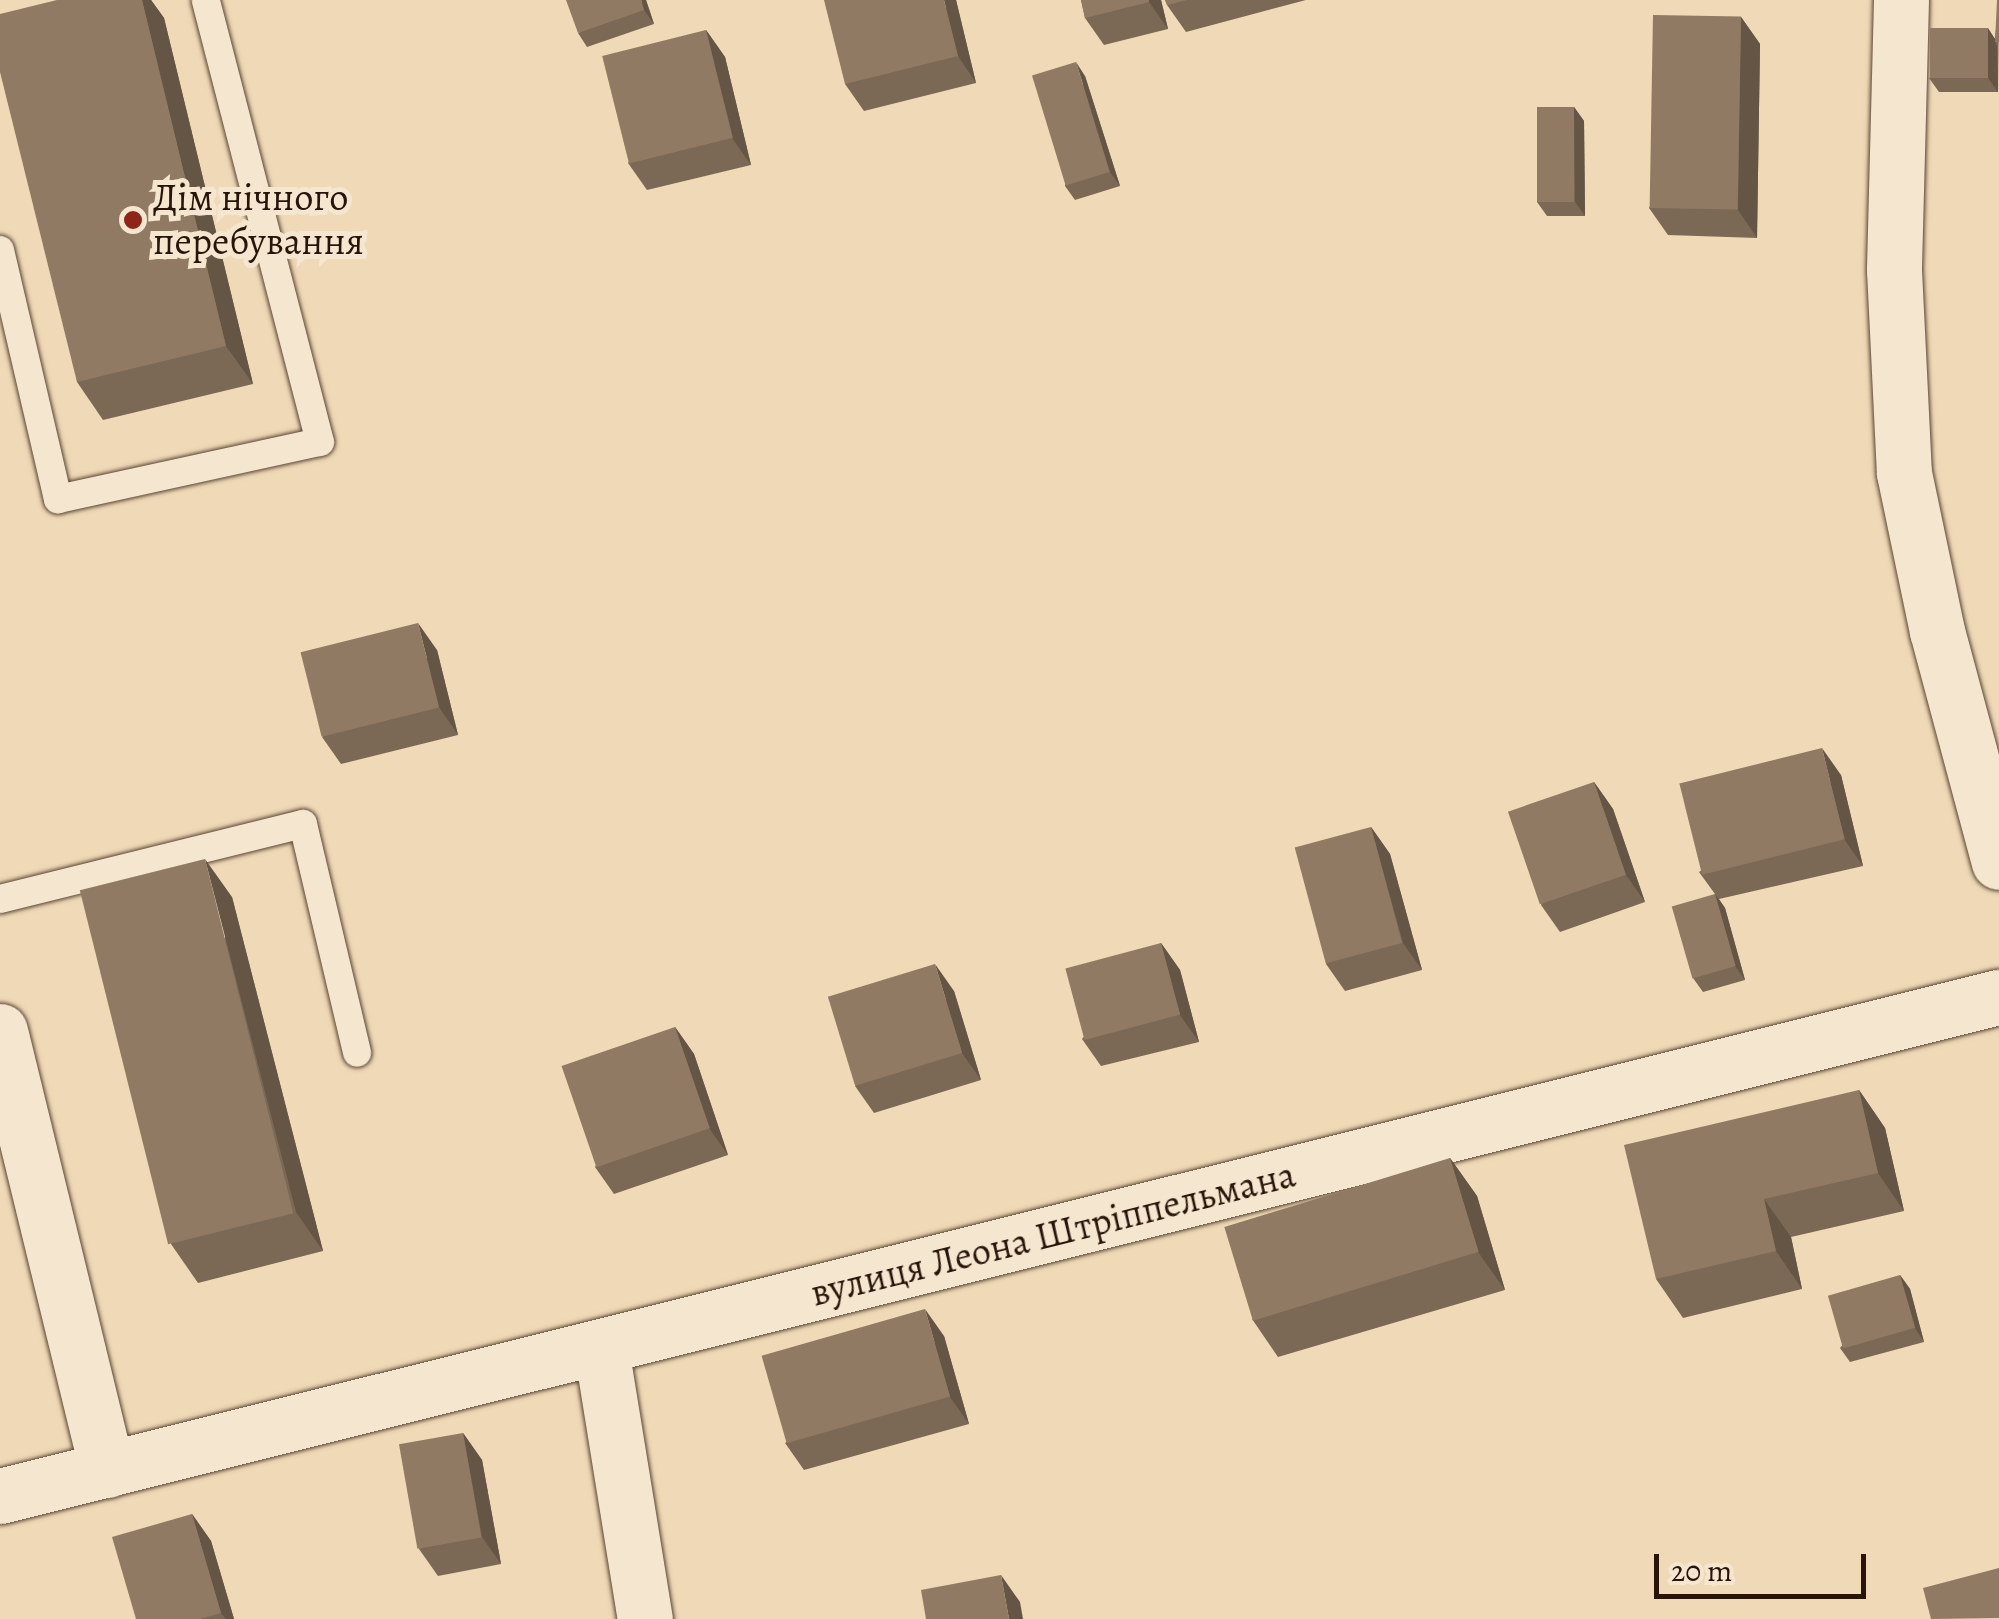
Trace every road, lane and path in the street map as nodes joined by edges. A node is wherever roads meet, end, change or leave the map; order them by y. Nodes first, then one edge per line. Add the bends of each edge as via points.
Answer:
1 (206, 0) edge
2 (1901, 0) edge
3 (0, 250) edge
4 (1999, 862) edge
5 (0, 899) edge
6 (1999, 996) edge
7 (0, 1031) edge
8 (358, 1053) dead end
9 (601, 1348) junction
10 (107, 1470) junction
11 (0, 1496) edge
12 (645, 1619) edge

1 - 3 lane via 320,442 58,499
2 - 4 street via 1894,270 1904,473
5 - 8 lane via 303,824
6 - 9 street, вулиця Леона Штріппельмана
7 - 10 street
9 - 10 street, вулиця Леона Штріппельмана
9 - 12 street
10 - 11 street, вулиця Леона Штріппельмана

